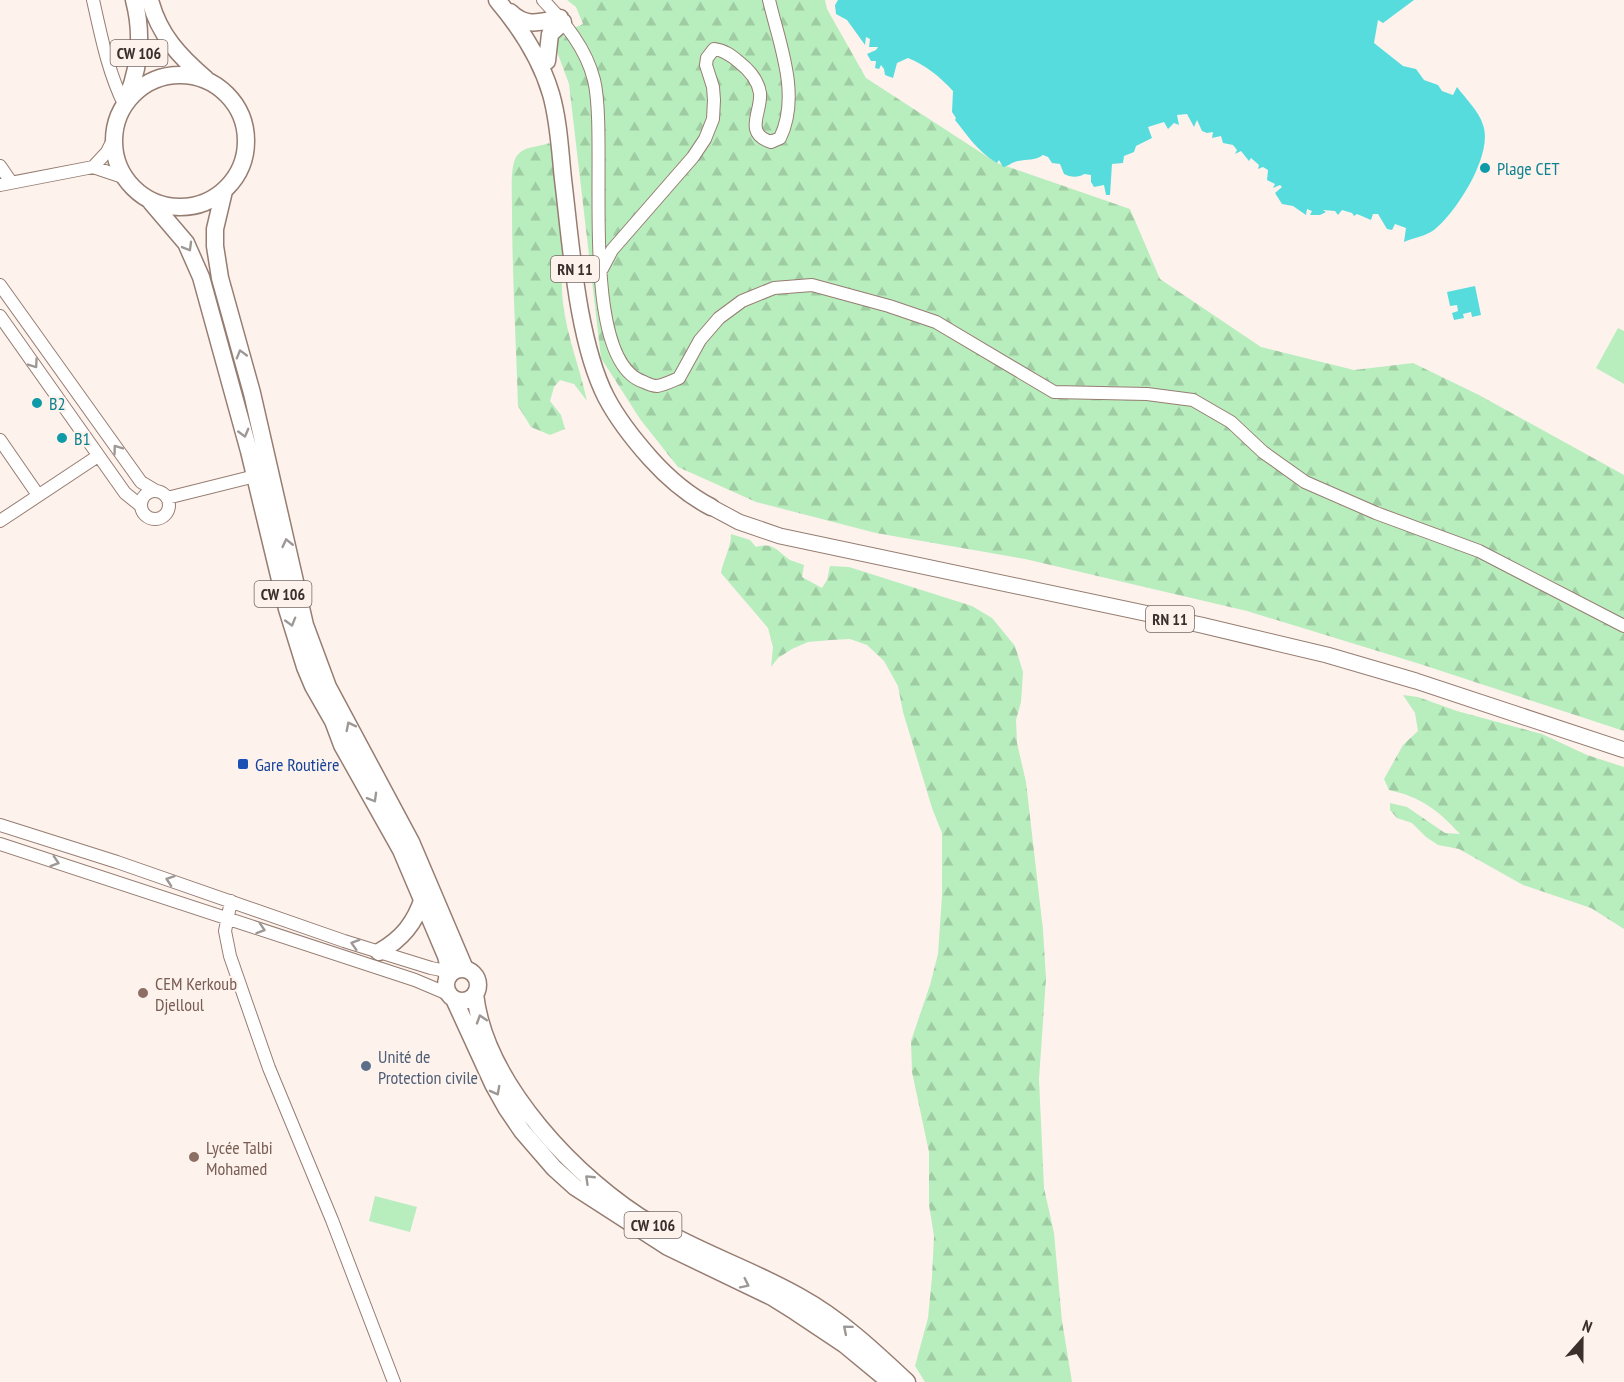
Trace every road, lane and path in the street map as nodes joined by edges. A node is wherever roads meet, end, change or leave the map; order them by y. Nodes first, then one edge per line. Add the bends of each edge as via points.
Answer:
1 (93, 0) edge
2 (134, 0) edge
3 (150, 0) edge
4 (543, 0) edge
5 (769, 0) edge
6 (502, 1) edge
7 (562, 20) junction
8 (529, 24) junction
9 (547, 61) junction
10 (209, 82) junction
11 (124, 105) junction
12 (113, 140) junction
13 (0, 166) edge
14 (93, 166) junction
15 (123, 177) junction
16 (6, 183) edge
17 (224, 191) junction
18 (151, 202) junction
19 (599, 234) junction
20 (624, 237) junction
21 (601, 273) junction
22 (0, 285) edge
23 (0, 316) edge
24 (0, 440) edge
25 (98, 456) junction
26 (255, 476) junction
27 (156, 491) junction
28 (38, 495) junction
29 (167, 498) junction
30 (141, 506) junction
31 (711, 507) junction
32 (2, 517) edge
33 (1624, 626) edge
34 (1624, 750) edge
35 (0, 825) edge
36 (0, 844) edge
37 (423, 898) junction
38 (231, 901) junction
39 (226, 917) junction
40 (379, 951) junction
41 (453, 972) junction
42 (475, 994) junction
43 (451, 997) junction
44 (394, 1382) edge
45 (890, 1382) edge
46 (907, 1382) edge

1 - 11 street
2 - 11 highway, CW 106 via 140,48 136,77
3 - 10 highway, CW 106 via 173,49
4 - 7 street
5 - 20 street via 788,96 780,138 771,142 761,138 755,123 760,91 751,74 731,55 714,49 706,65 714,100 713,119 705,139
6 - 8 highway via 517,19
6 - 31 highway, RN 11 via 537,60 551,94 576,285 594,367 605,396 655,464
7 - 8 highway
7 - 9 highway via 550,34
7 - 19 street via 584,52 595,82
8 - 9 highway, RN 11
9 - 31 highway, RN 11 via 564,117 582,292 599,367 609,393 644,445 663,467
10 - 11 highway via 172,75 137,90
10 - 17 highway via 231,100 242,117 246,137 237,176
11 - 12 highway
12 - 14 street
12 - 15 highway
13 - 16 street
14 - 15 street
14 - 16 street
15 - 18 highway
17 - 18 highway via 208,202 189,207
41 -> 17 highway, CW 106 via 411,842 328,687 305,625 252,393 220,279 215,229
18 -> 26 highway, CW 106 via 180,233 195,259
19 - 20 street
19 - 21 street
20 - 21 street
21 - 33 street via 608,334 618,359 636,380 656,386 679,378 700,340 719,318 742,301 774,288 812,285 936,322 1054,392 1147,394 1193,400 1232,422 1263,452 1305,482 1479,551
27 -> 22 street via 141,482
23 -> 25 street
24 - 28 street
25 - 28 street
25 - 30 street via 124,493
26 - 29 street
26 -> 37 highway, CW 106 via 305,667
27 - 29 street
27 - 30 street via 147,493
28 - 32 street
29 - 30 street via 169,507 162,518 148,517
31 - 34 main road, RN 11 via 780,536 1327,655
38 -> 35 street
36 -> 39 street
37 - 40 highway via 407,930
37 - 41 highway, CW 106
38 - 39 street
40 -> 38 street
39 -> 43 street via 421,982
39 - 44 street via 230,956 269,1068
40 - 41 street
41 - 42 highway via 471,972 476,977
41 - 43 highway via 445,983
42 - 43 highway via 466,1001
46 -> 42 highway, CW 106 via 841,1324 801,1298 653,1225 598,1186 548,1135 517,1096 494,1056
43 -> 45 highway, CW 106 via 507,1109 554,1168 575,1187 668,1247 796,1312

